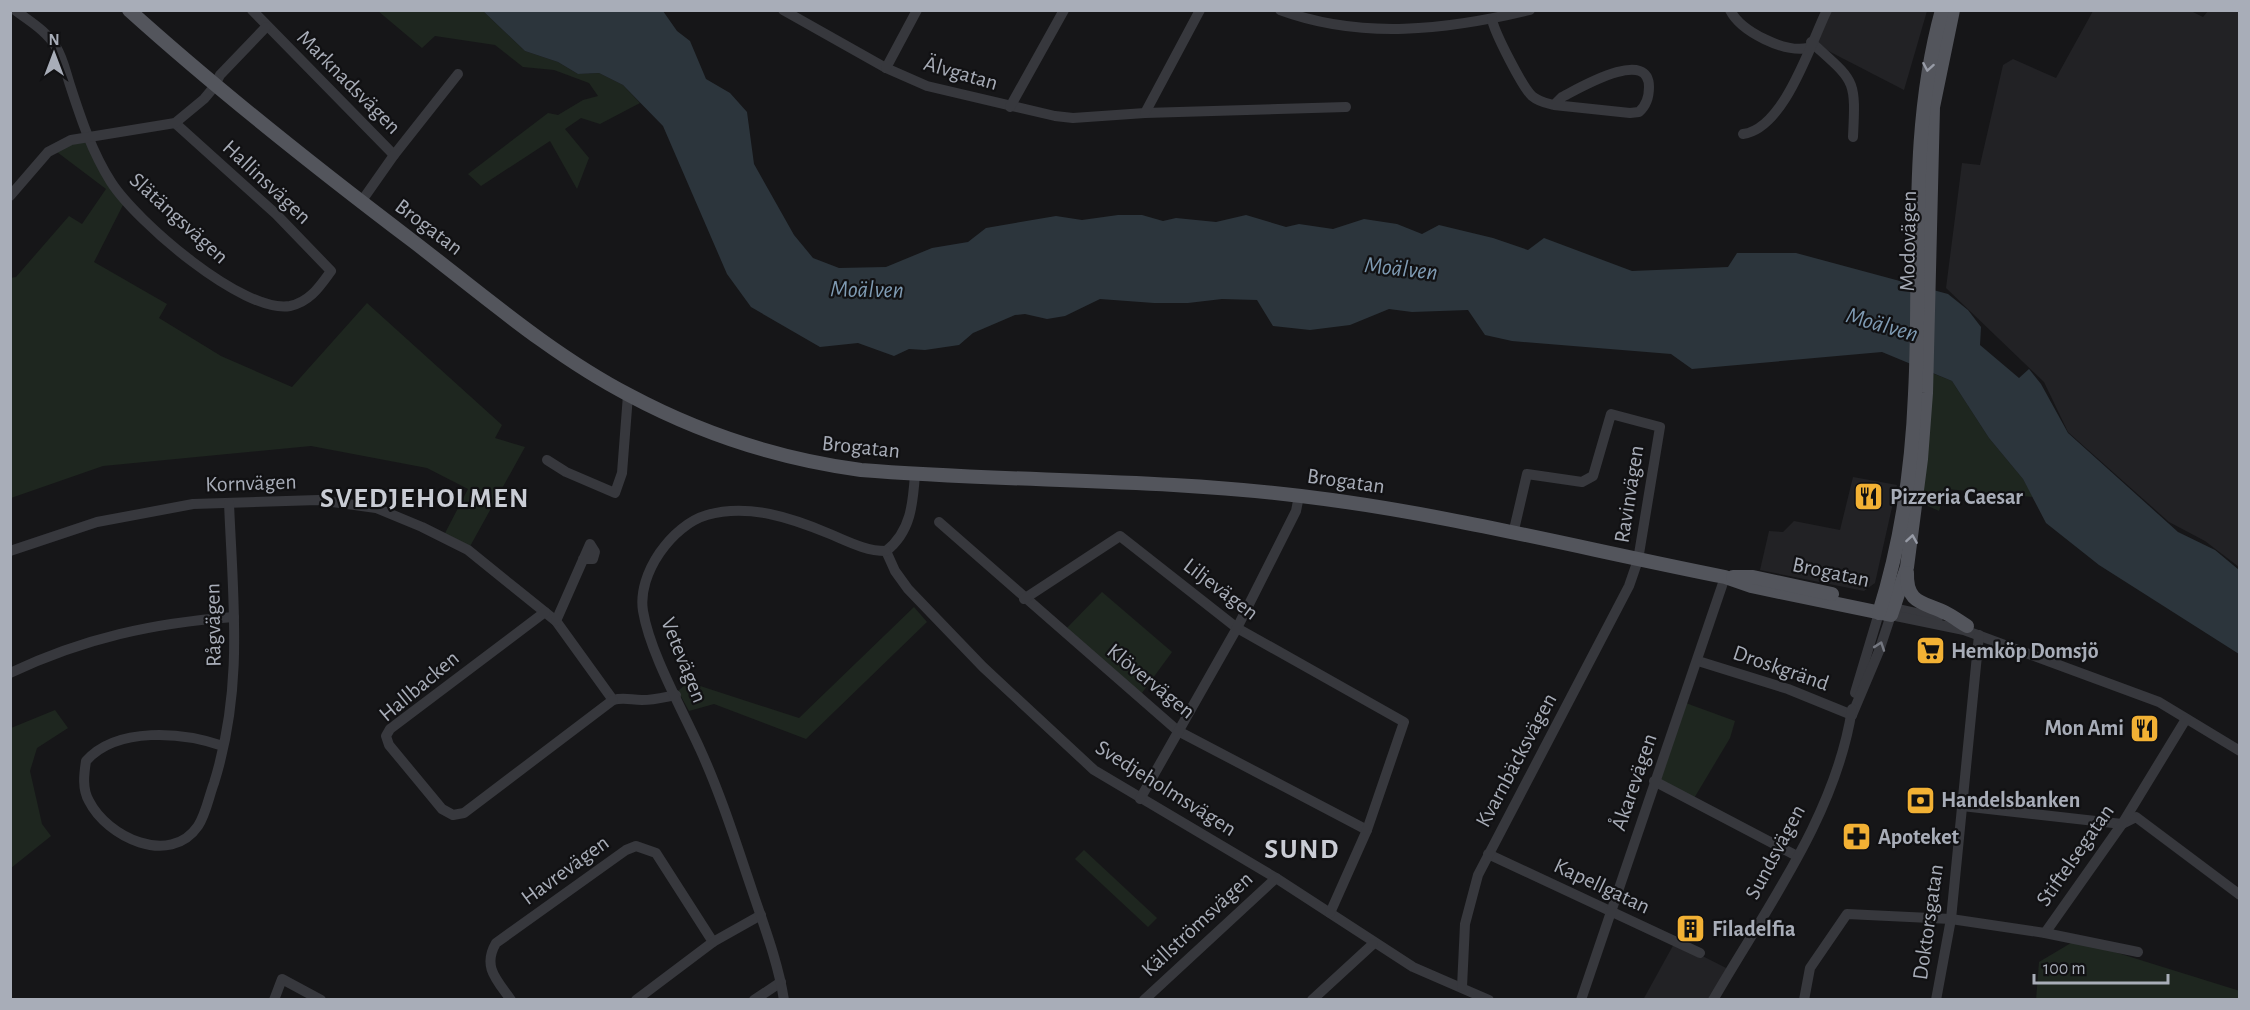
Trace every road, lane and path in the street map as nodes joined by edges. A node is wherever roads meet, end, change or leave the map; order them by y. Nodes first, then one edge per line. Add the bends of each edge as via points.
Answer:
1 (15, 10) edge
2 (129, 10) edge
3 (252, 10) edge
4 (783, 10) edge
5 (917, 10) edge
6 (1064, 10) edge
7 (1200, 10) edge
8 (1280, 10) edge
9 (1530, 10) edge
10 (1730, 10) edge
11 (1827, 10) edge
12 (1941, 10) edge
13 (1953, 10) edge
14 (1492, 20) junction
15 (266, 27) junction
16 (1810, 45) junction
17 (886, 68) junction
18 (459, 75) dead end
19 (214, 87) junction
20 (1554, 105) junction
21 (1010, 107) junction
22 (1346, 107) dead end
23 (1144, 113) junction
24 (175, 123) junction
25 (1743, 134) dead end
26 (87, 136) junction
27 (1853, 137) dead end
28 (394, 155) junction
29 (10, 196) edge
30 (361, 202) junction
31 (1923, 261) junction
32 (331, 271) joint
33 (1921, 393) junction
34 (628, 395) junction
35 (547, 460) dead end
36 (915, 474) junction
37 (1299, 496) junction
38 (229, 503) junction
39 (939, 522) dead end
40 (1513, 534) junction
41 (10, 551) edge
42 (886, 551) junction
43 (583, 559) dead end
44 (1638, 560) junction
45 (1907, 567) junction
46 (1725, 577) junction
47 (1024, 599) junction
48 (1886, 610) junction
49 (545, 612) junction
50 (234, 617) junction
51 (556, 621) junction
52 (1967, 626) junction
53 (1237, 628) junction
54 (1979, 635) junction
55 (1698, 661) junction
56 (10, 673) edge
57 (676, 695) junction
58 (613, 700) junction
59 (1851, 715) junction
60 (2186, 719) junction
61 (1178, 731) junction
62 (223, 746) junction
63 (2240, 751) edge
64 (1654, 781) junction
65 (1140, 799) junction
66 (1962, 806) junction
67 (2122, 824) junction
68 (1367, 830) junction
69 (1488, 854) junction
70 (1797, 856) junction
71 (1276, 878) junction
72 (2240, 895) edge
73 (1330, 913) junction
74 (1611, 913) junction
75 (760, 915) junction
76 (1951, 919) junction
77 (2045, 933) junction
78 (713, 942) junction
79 (1373, 944) junction
80 (2138, 952) dead end
81 (1700, 953) dead end
82 (781, 982) junction
83 (1462, 987) junction
84 (274, 999) edge
85 (321, 999) edge
86 (511, 999) edge
87 (636, 999) edge
88 (754, 999) edge
89 (784, 999) edge
90 (1144, 999) edge
91 (1312, 999) edge
92 (1489, 999) edge
93 (1581, 999) edge
94 (1713, 999) edge
95 (1804, 999) edge
96 (1936, 999) edge

1 - 26 street, Slätängsvägen via 57,47
2 - 19 main road, Brogatan
3 - 15 street, Marknadsvägen
4 - 17 street, Älvgatan
5 - 17 street
6 - 21 street
7 - 23 street
8 - 14 street via 1320,21 1392,30
9 - 14 street
10 - 16 street via 1748,31 1796,51
11 - 16 street
12 -> 31 main road, Modovägen via 1922,106
13 - 31 main road, Modovägen via 1933,107
14 - 20 street via 1497,38 1531,95
15 - 19 street via 220,75
15 - 28 street, Marknadsvägen
16 - 25 street via 1782,107 1756,133
16 - 27 street via 1852,82
17 - 21 street, Älvgatan via 939,91
18 - 28 street, Marknadsvägen
19 - 24 street
19 - 30 main road, Brogatan
20 - 20 street via 1640,112 1649,84 1640,71 1622,70 1562,97
21 - 23 street, Älvgatan via 1072,118
22 - 23 street, Älvgatan
24 - 26 street
24 - 32 street, Hallinsvägen via 276,214
26 - 29 street via 48,152
26 - 32 street, Slätängsvägen via 111,183 125,201 194,263 226,285 269,306 292,305 315,294
28 - 30 street, Marknadsvägen
30 - 34 main road, Brogatan via 562,353
31 - 33 main road, Modovägen
45 -> 33 main road, Modovägen via 1918,491
33 - 48 main road, Modovägen
34 - 35 street via 622,473 615,493
34 - 36 main road, Brogatan via 755,449 813,464
36 - 37 main road, Brogatan
36 - 42 street via 907,528
37 - 40 main road, Brogatan via 1423,513
37 - 53 street via 1296,511
38 - 41 street, Kornvägen via 192,504 97,522
38 - 49 street, Kornvägen via 318,500 376,508 468,550
38 - 50 street, Rågvägen
39 - 47 street, Klövervägen
40 - 44 main road, Brogatan
40 - 44 street, Ravinvägen via 1527,474 1582,482 1593,476 1611,414 1660,427
42 - 57 street, Vetevägen via 871,551 797,520 761,513 706,515 678,529 657,555 646,584 643,609
42 - 65 street, Svedjeholmsvägen via 909,589 983,667 1094,770
43 - 51 street
44 - 46 main road, Brogatan
44 - 69 street, Kvarnbäcksvägen via 1629,586
45 - 48 main road, Modovägen
45 - 52 main road via 1912,597
46 - 48 main road, Brogatan via 1751,586
46 - 55 street, Åkarevägen
47 - 53 street, Liljevägen via 1120,536
47 - 61 street, Klövervägen
48 - 52 street
48 - 54 street
48 - 59 street, Sundsvägen via 1858,680
49 - 51 street, Kornvägen
49 - 58 street, Hallbacken via 390,729 386,736 389,745 442,809 453,815 464,813
50 - 56 street via 121,632 73,646
50 - 62 street, Rågvägen via 233,694
51 - 58 street, Kornvägen
52 - 54 street
53 - 61 street
53 - 68 street, Liljevägen via 1404,722
54 - 60 street via 2158,702
54 - 66 street, Doktorsgatan
55 - 59 street, Droskgränd via 1788,689
55 - 64 street, Åkarevägen
57 - 58 street via 654,700
57 - 75 street, Vetevägen via 719,793
59 - 70 street, Sundsvägen via 1829,790
60 - 63 street
60 - 67 street, Stiftelsegatan
61 - 65 street
61 - 68 street, Klövervägen
62 - 62 street, Rågvägen via 198,826 186,837 169,844 141,844 127,837 96,812 88,800 86,761 106,744 138,737 173,736
64 - 70 street
64 - 74 street, Åkarevägen
65 - 71 street, Svedjeholmsvägen
66 - 67 street
66 - 76 street, Doktorsgatan
67 - 72 street via 2136,817
67 - 77 street, Stiftelsegatan
68 - 73 street
69 - 74 street, Kapellgatan
69 - 83 street, Kvarnbäcksvägen via 1466,916
70 - 94 street, Sundsvägen
71 - 73 street, Svedjeholmsvägen
71 - 90 street, Källströmsvägen
73 - 79 street, Svedjeholmsvägen
74 - 81 street, Kapellgatan
74 - 93 street, Åkarevägen
75 - 78 street
75 - 82 street, Vetevägen
76 - 77 street
76 - 95 street via 1847,914 1810,968
76 - 96 street, Doktorsgatan
77 - 80 street, Stiftelsegatan
78 - 86 street, Havrevägen via 656,853 636,846 496,943 489,965
78 - 87 street
79 - 83 street, Svedjeholmsvägen via 1413,967
79 - 91 street
82 - 88 street
82 - 89 street, Vetevägen
83 - 92 street, Svedjeholmsvägen
84 - 85 street via 282,979

